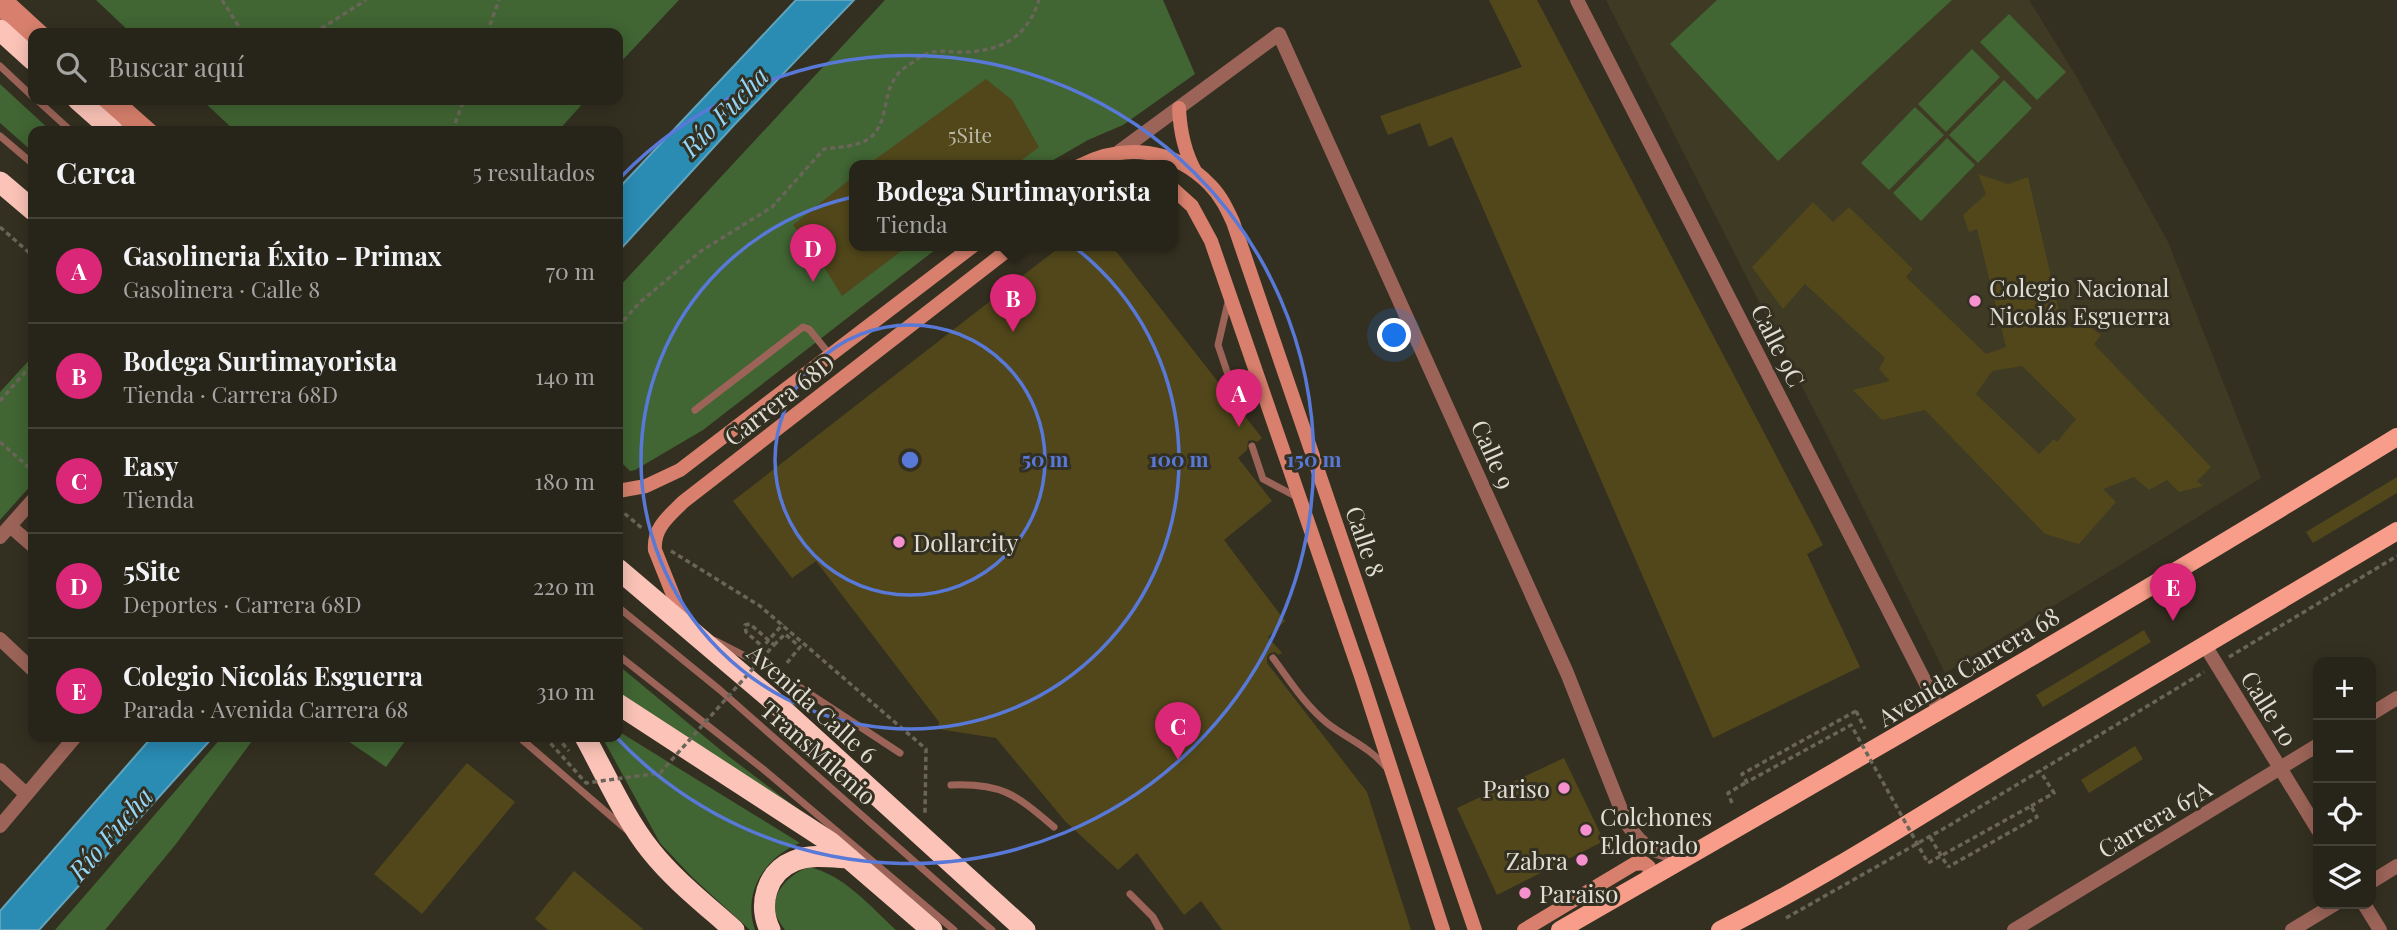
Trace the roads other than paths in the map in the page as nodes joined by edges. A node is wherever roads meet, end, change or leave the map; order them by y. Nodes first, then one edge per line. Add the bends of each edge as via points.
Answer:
1 (6, 0) edge
2 (1577, 0) edge
3 (0, 9) edge
4 (37, 28) edge
5 (0, 30) edge
6 (28, 34) edge
7 (28, 55) edge
8 (0, 66) edge
9 (28, 92) edge
10 (43, 105) edge
11 (84, 105) edge
12 (105, 105) edge
13 (122, 105) edge
14 (1179, 108) junction
15 (66, 126) edge
16 (107, 126) edge
17 (128, 126) edge
18 (145, 126) edge
19 (0, 136) edge
20 (1120, 151) junction
21 (28, 160) edge
22 (1090, 160) edge
23 (1115, 160) edge
24 (1174, 160) edge
25 (1178, 162) edge
26 (1196, 172) junction
27 (0, 181) edge
28 (1178, 193) edge
29 (28, 206) edge
30 (966, 251) edge
31 (1007, 251) edge
32 (1230, 294) junction
33 (830, 355) junction
34 (695, 410) dead end
35 (1240, 410) dead end
36 (2397, 437) edge
37 (1252, 446) dead end
38 (623, 490) edge
39 (1301, 499) junction
40 (28, 506) edge
41 (2397, 531) edge
42 (5, 532) edge
43 (28, 544) edge
44 (623, 573) edge
45 (623, 611) edge
46 (685, 625) junction
47 (0, 639) edge
48 (2206, 646) junction
49 (1273, 658) dead end
50 (623, 659) edge
51 (28, 665) edge
52 (2397, 698) edge
53 (623, 707) edge
54 (2376, 710) edge
55 (1940, 711) junction
56 (71, 742) edge
57 (525, 742) edge
58 (588, 742) edge
59 (2313, 748) edge
60 (901, 753) dead end
61 (2280, 768) junction
62 (0, 770) edge
63 (1394, 777) junction
64 (951, 785) dead end
65 (26, 794) junction
66 (2313, 822) edge
67 (0, 826) edge
68 (1054, 827) dead end
69 (649, 849) junction
70 (1692, 856) junction
71 (849, 858) junction
72 (2397, 866) edge
73 (2376, 879) edge
74 (1644, 882) junction
75 (1130, 894) dead end
76 (2327, 909) edge
77 (2367, 909) edge
78 (934, 926) edge
79 (1446, 927) edge
80 (734, 930) edge
81 (770, 930) edge
82 (954, 930) edge
83 (992, 930) edge
84 (1025, 930) edge
85 (1160, 930) edge
86 (1475, 930) edge
87 (1524, 930) edge
88 (1560, 930) edge
89 (1720, 930) edge
90 (2014, 930) edge
91 (2292, 930) edge
92 (2380, 930) edge

1 - 4 street
2 - 55 street, Calle 9C
3 - 6 street
5 - 7 highway
8 - 9 lane
10 - 15 lane
11 - 16 highway
12 - 17 street
13 - 18 street
14 - 20 street
14 - 26 street via 1183,142
14 - 70 street, Calle 9 via 1279,34 1567,673 1626,822 1648,848 1665,855
19 - 21 lane
20 - 22 street
20 - 23 street
20 - 24 street, Calle 8
25 - 26 street, Calle 8
26 - 86 street, Calle 8 via 1223,201 1233,222
27 - 29 highway
28 - 32 street, Calle 8 via 1201,218
30 - 33 street, Carrera 68D
31 - 46 street, Carrera 68D via 683,502 661,525 655,550
32 - 35 lane via 1218,345
32 - 39 street, Calle 8
33 - 34 lane via 803,327
33 - 38 street, Carrera 68D via 680,470 646,486
36 - 55 main road, Avenida Carrera 68
37 - 39 lane via 1263,479
39 - 63 street, Calle 8
40 - 42 street
41 - 48 main road
42 - 43 street
44 - 46 highway, Avenida Calle 6
45 - 83 lane, TransMilenio via 720,690
46 - 60 lane via 779,673
46 - 84 highway, Avenida Calle 6
47 - 51 street
48 - 61 street, Calle 10
48 - 89 main road via 1826,875
49 - 63 lane via 1310,707 1374,753
50 - 78 lane, TransMilenio via 763,769
52 - 54 street
53 - 71 highway
55 - 70 main road, Avenida Carrera 68
56 - 65 street
57 - 69 lane
58 - 69 highway
59 - 61 street, Carrera 67A
61 - 66 street, Calle 10
61 - 90 street, Carrera 67A
62 - 65 street
63 - 79 street, Calle 8
64 - 68 lane via 995,787
65 - 67 street
69 - 80 highway
70 - 74 main road, Avenida Carrera 68
71 - 78 highway
71 - 81 highway via 811,857 782,867 763,904
72 - 73 street
74 - 87 street via 1649,867 1634,864
74 - 88 main road, Avenida Carrera 68
75 - 85 lane
76 - 91 street
77 - 92 street
78 - 82 lane, TransMilenio

